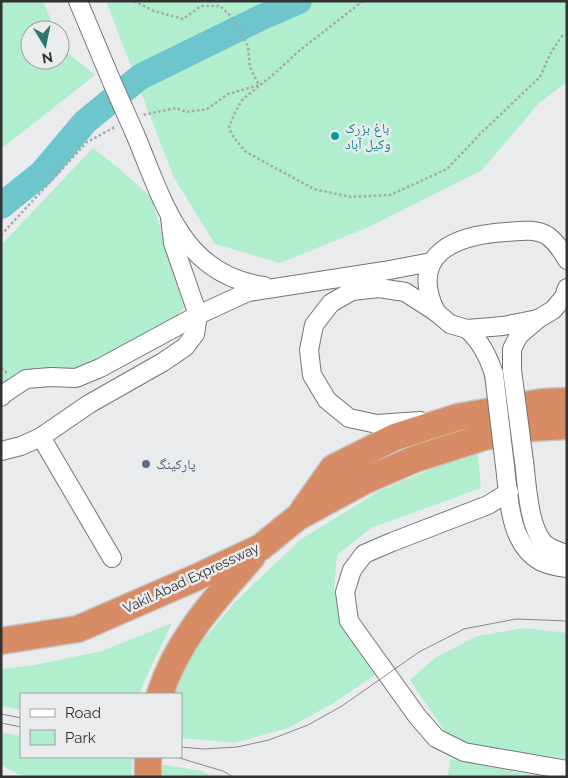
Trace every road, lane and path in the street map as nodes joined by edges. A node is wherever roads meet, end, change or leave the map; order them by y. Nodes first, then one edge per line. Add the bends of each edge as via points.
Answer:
1 (78, 1) edge
2 (134, 1) edge
3 (364, 1) edge
4 (567, 35) edge
5 (250, 67) dead end
6 (170, 218) junction
7 (567, 260) edge
8 (432, 262) junction
9 (274, 287) junction
10 (567, 288) edge
11 (436, 312) junction
12 (198, 315) junction
13 (538, 318) junction
14 (467, 329) junction
15 (1, 368) edge
16 (6, 372) dead end
17 (1, 397) edge
18 (567, 401) edge
19 (458, 417) junction
20 (567, 426) edge
21 (41, 437) junction
22 (1, 451) edge
23 (509, 492) junction
24 (488, 505) junction
25 (511, 514) junction
26 (298, 517) junction
27 (261, 547) junction
28 (567, 554) edge
29 (112, 558) dead end
30 (567, 568) edge
31 (1, 641) edge
32 (160, 693) edge
33 (148, 758) edge
34 (567, 770) edge
35 (148, 777) edge

1 - 6 street, bridge
2 - 5 path via 154,12 183,19 201,6 220,6 232,17 248,46
3 - 4 path via 243,99 229,128 246,152 314,189 351,197 390,194 447,169 540,77 550,54 562,36
6 - 9 street via 186,242 223,274 245,284
6 - 12 street via 173,243
7 - 8 street via 560,247 547,235 530,230 494,232 460,240 444,248
8 - 9 street
8 - 11 street via 427,279 428,296
9 - 12 street via 248,292
10 - 13 street via 553,310
11 - 14 street via 450,324
11 - 19 street via 405,292 379,288 352,291 331,303 314,325 309,350 312,376 326,400 349,418 377,424
12 - 17 street via 76,378 26,379
12 - 21 street via 195,334 185,347 89,404
13 - 14 street via 503,326
13 - 28 street, bridge via 519,335 512,349 512,370 531,512 537,534 554,550
14 - 23 street, bridge via 487,352 494,374
15 - 16 path
18 - 19 highway via 542,402
19 - 26 highway via 395,437 333,468
20 - 26 highway, Vakil Abad Expressway via 531,428 484,437 415,460 364,480
21 - 22 street
21 - 29 street
23 - 24 street
23 - 25 street
24 - 25 street
24 - 34 street via 364,554 352,570 345,592 349,621 436,738 464,752
25 - 30 street via 518,540 528,553 542,562
26 - 27 highway, Vakil Abad Expressway
27 - 31 highway, Vakil Abad Expressway via 78,629
27 - 32 highway via 209,605 187,636
33 - 35 highway

